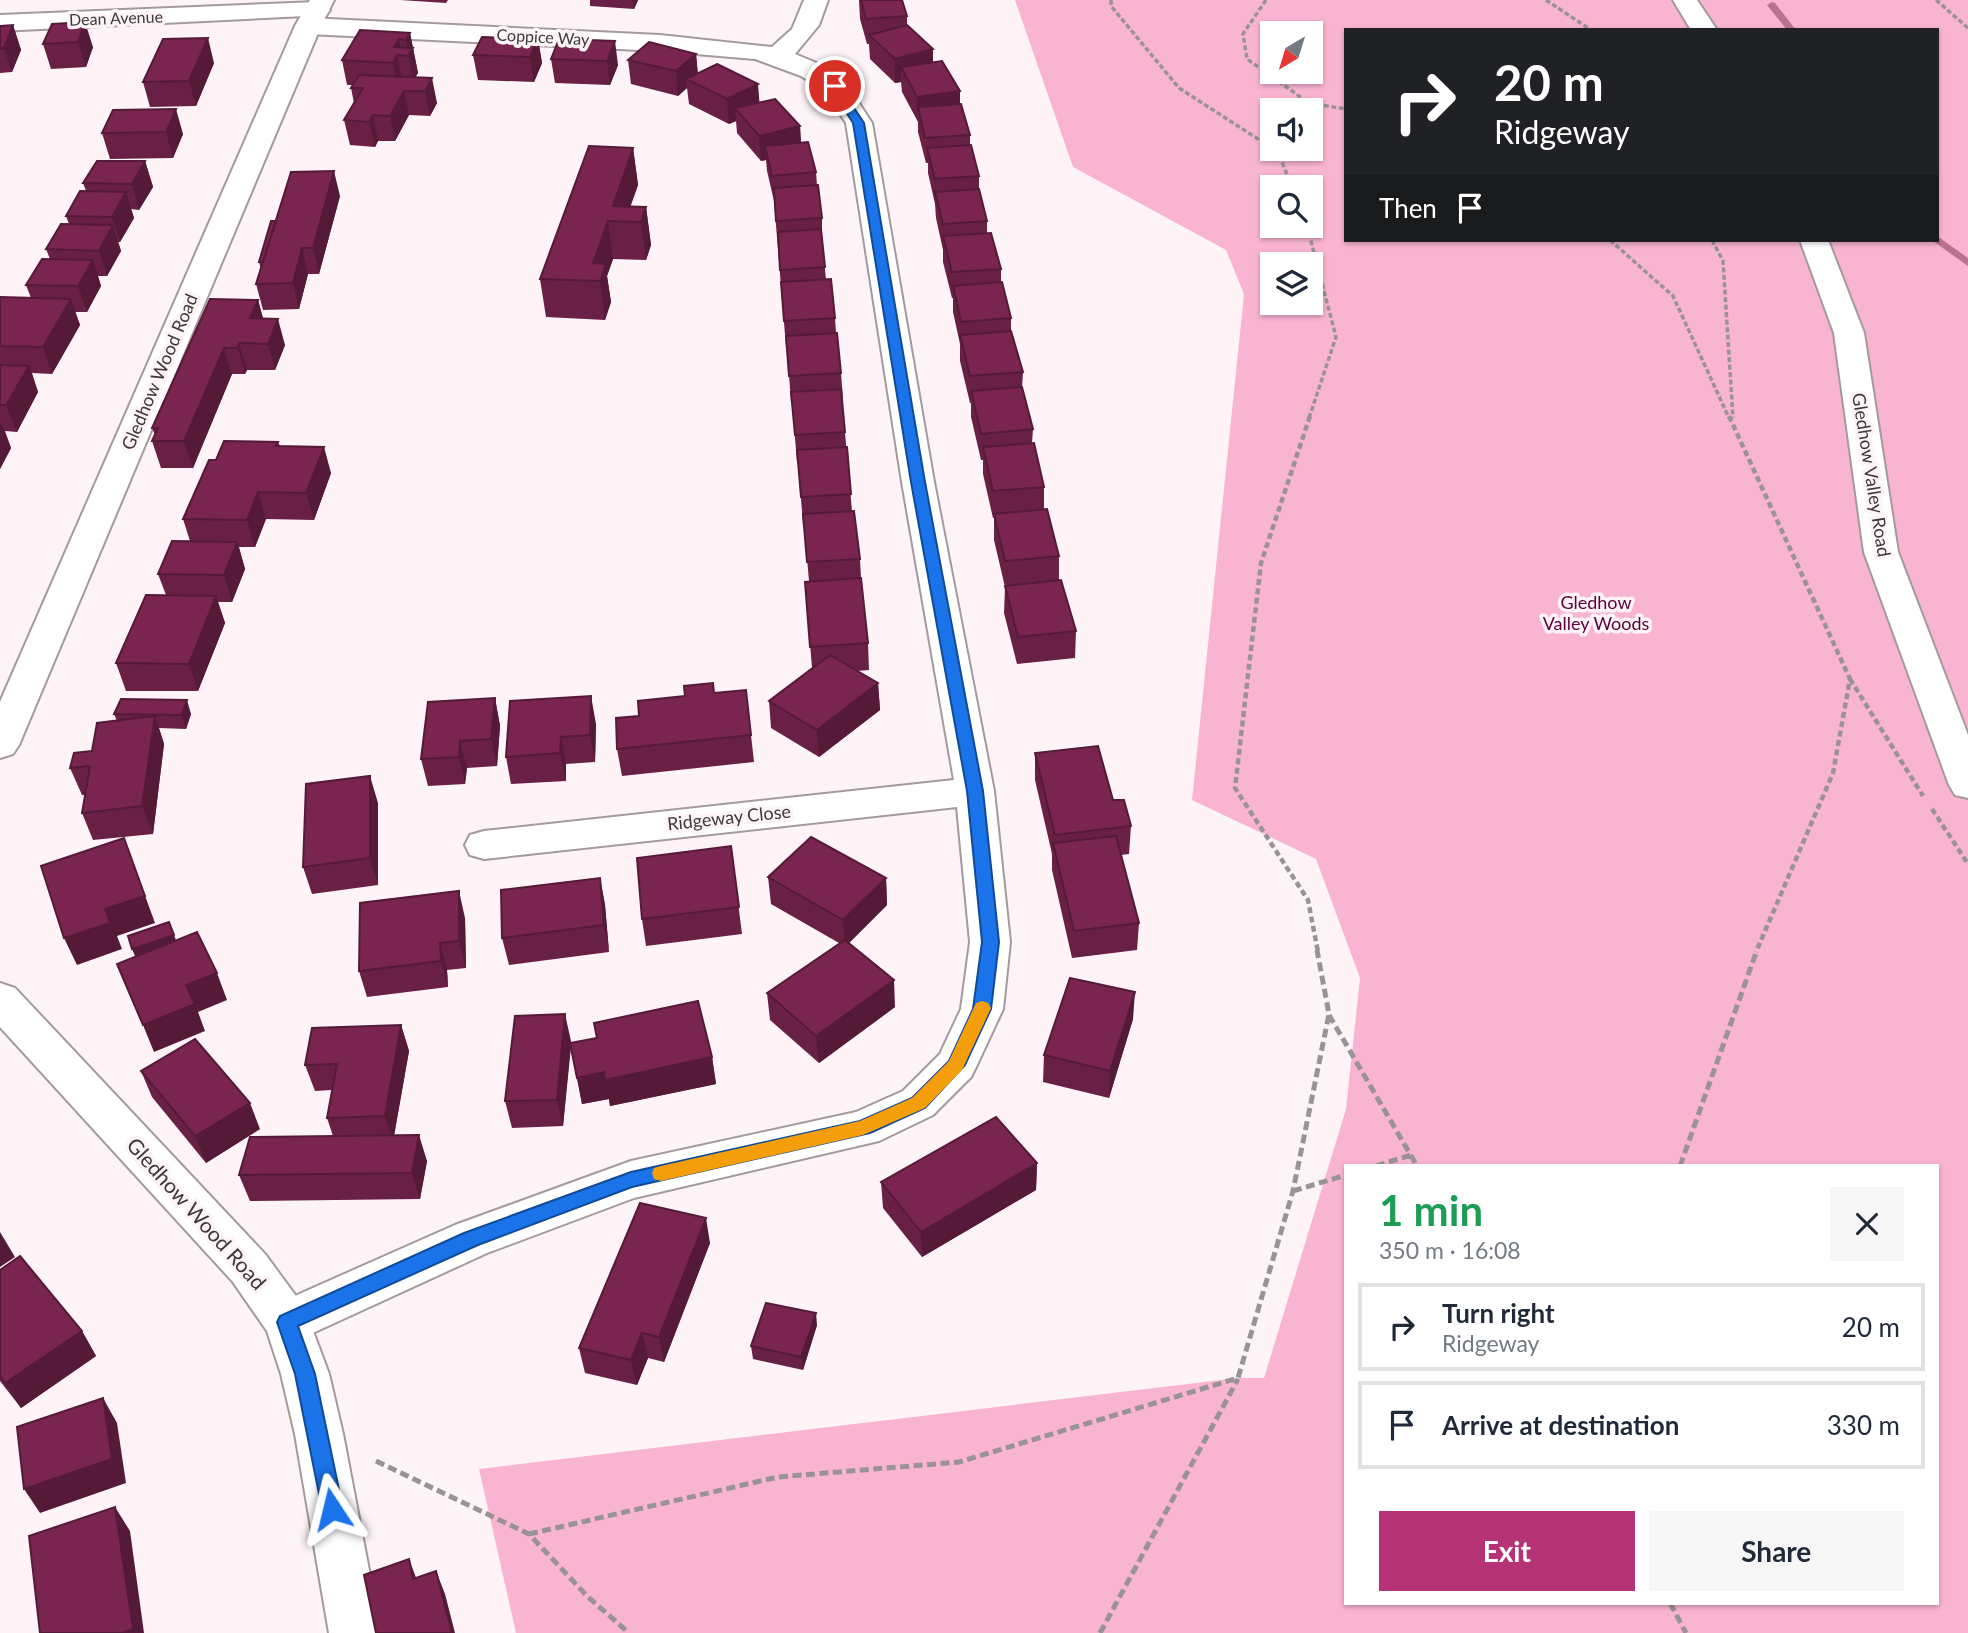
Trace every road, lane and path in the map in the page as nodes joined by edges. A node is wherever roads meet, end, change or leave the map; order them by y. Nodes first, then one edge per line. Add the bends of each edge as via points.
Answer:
1 (816, 0) edge
2 (1111, 0) edge
3 (1266, 0) edge
4 (1546, 0) edge
5 (1685, 0) edge
6 (1936, 0) edge
7 (91, 9) edge
8 (316, 12) edge
9 (0, 23) edge
10 (1588, 28) edge
11 (1703, 28) edge
12 (1968, 28) edge
13 (777, 56) junction
14 (1302, 98) edge
15 (1323, 105) edge
16 (1344, 109) edge
17 (1260, 141) edge
18 (1310, 238) edge
19 (1612, 242) edge
20 (1713, 242) edge
21 (1815, 242) edge
22 (1733, 422) junction
23 (1850, 679) junction
24 (0, 745) edge
25 (1968, 785) edge
26 (975, 791) junction
27 (1924, 797) dead end
28 (1931, 808) dead end
29 (484, 845) dead end
30 (1968, 864) edge
31 (0, 999) edge
32 (1329, 1014) junction
33 (1411, 1154) junction
34 (1382, 1164) edge
35 (1416, 1164) edge
36 (1680, 1164) edge
37 (1344, 1176) edge
38 (1293, 1191) junction
39 (286, 1322) junction
40 (1238, 1378) junction
41 (319, 1434) junction
42 (529, 1534) junction
43 (1671, 1605) edge
44 (355, 1633) edge
45 (629, 1633) edge
46 (1100, 1633) edge
47 (1686, 1633) edge

1 - 13 street via 799,39
2 - 17 path via 1111,6 1179,88
3 - 14 path via 1243,34 1247,58
4 - 10 path
5 - 11 street
6 - 12 path
7 - 8 street, Dean Avenue
7 - 9 street, Dean Avenue
8 - 13 street, Coppice Way
8 - 24 street, Gledhow Wood Road
13 - 26 street, Coppice Way via 835,86 859,123
15 - 16 path
18 - 32 path via 1336,337 1261,564 1235,788 1308,900
19 - 22 path via 1673,296
20 - 22 path via 1723,261
21 - 25 street, Gledhow Valley Road via 1849,334 1881,552
22 - 23 path
23 - 27 path
23 - 36 path via 1833,772 1746,975
26 - 29 street, Ridgeway Close
26 - 39 street, Coppice Way via 990,942 982,1009 956,1065 918,1103 863,1128 631,1180 471,1239
28 - 30 path
31 - 39 street, Gledhow Wood Road via 249,1268
32 - 33 path
32 - 38 path
33 - 34 path
33 - 35 path
37 - 38 path
38 - 40 path
39 - 41 street, Gledhow Wood Road via 305,1374
40 - 42 path via 959,1462 778,1477
40 - 46 path
41 - 42 path
41 - 44 street, Gledhow Wood Road
42 - 45 path
43 - 47 path

